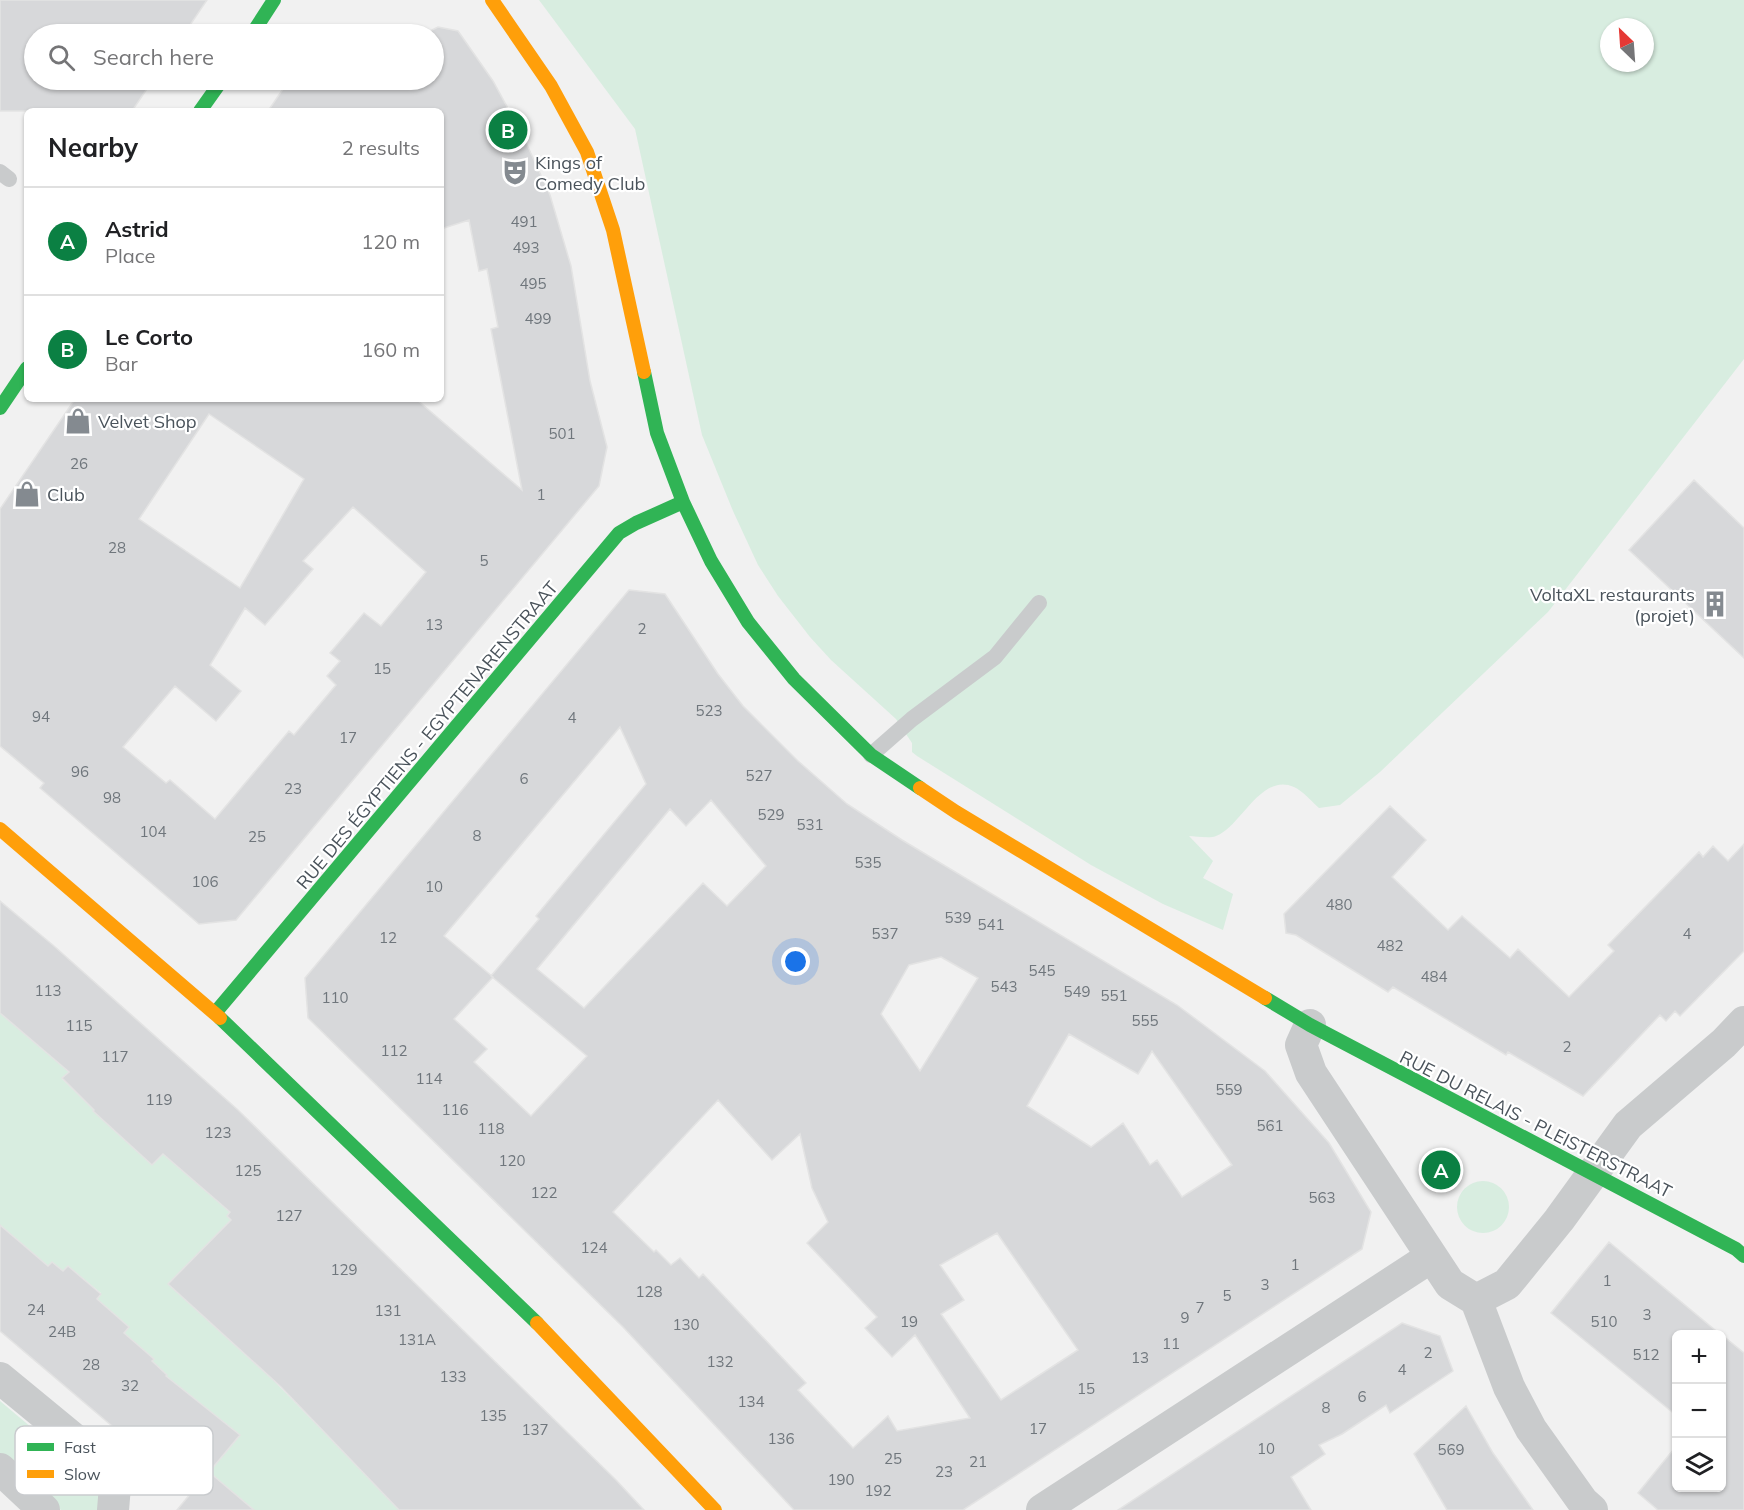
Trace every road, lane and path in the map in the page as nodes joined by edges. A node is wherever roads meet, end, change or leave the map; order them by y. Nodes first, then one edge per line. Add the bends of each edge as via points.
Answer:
1 (274, 0) edge
2 (492, 0) edge
3 (258, 24) edge
4 (215, 90) edge
5 (202, 108) edge
6 (683, 502) junction
7 (1039, 603) dead end
8 (871, 755) junction
9 (0, 829) edge
10 (215, 1013) junction
11 (1744, 1022) edge
12 (1310, 1025) junction
13 (1592, 1174) junction
14 (1744, 1256) edge
15 (1431, 1257) junction
16 (1476, 1300) junction
17 (0, 1377) edge
18 (59, 1426) edge
19 (0, 1470) edge
20 (15, 1484) edge
21 (28, 1495) edge
22 (114, 1495) edge
23 (1583, 1507) edge
24 (44, 1510) edge
25 (113, 1510) edge
26 (715, 1510) edge
27 (1042, 1510) edge

1 - 3 street
2 - 6 street, RUE DU RELAIS - PLEISTERSTRAAT via 550,86 587,153 613,230 657,433
4 - 5 street
6 - 8 street, RUE DU RELAIS - PLEISTERSTRAAT via 711,561 748,622 794,679
6 - 10 street, RUE DES ÉGYPTIENS - EGYPTENARENSTRAAT via 619,533
7 - 8 lane via 995,657
8 - 12 street, RUE DU RELAIS - PLEISTERSTRAAT via 956,812
9 - 10 street
10 - 26 street via 518,1303
11 - 13 street via 1628,1125
12 - 13 street, RUE DU RELAIS - PLEISTERSTRAAT
12 - 15 street via 1301,1045 1311,1072
13 - 14 street, RUE DU RELAIS - PLEISTERSTRAAT
13 - 16 street via 1507,1284
15 - 16 street via 1450,1284
15 - 27 street
16 - 23 street via 1509,1387 1531,1429
17 - 18 street
19 - 20 street
21 - 24 street
22 - 25 street

